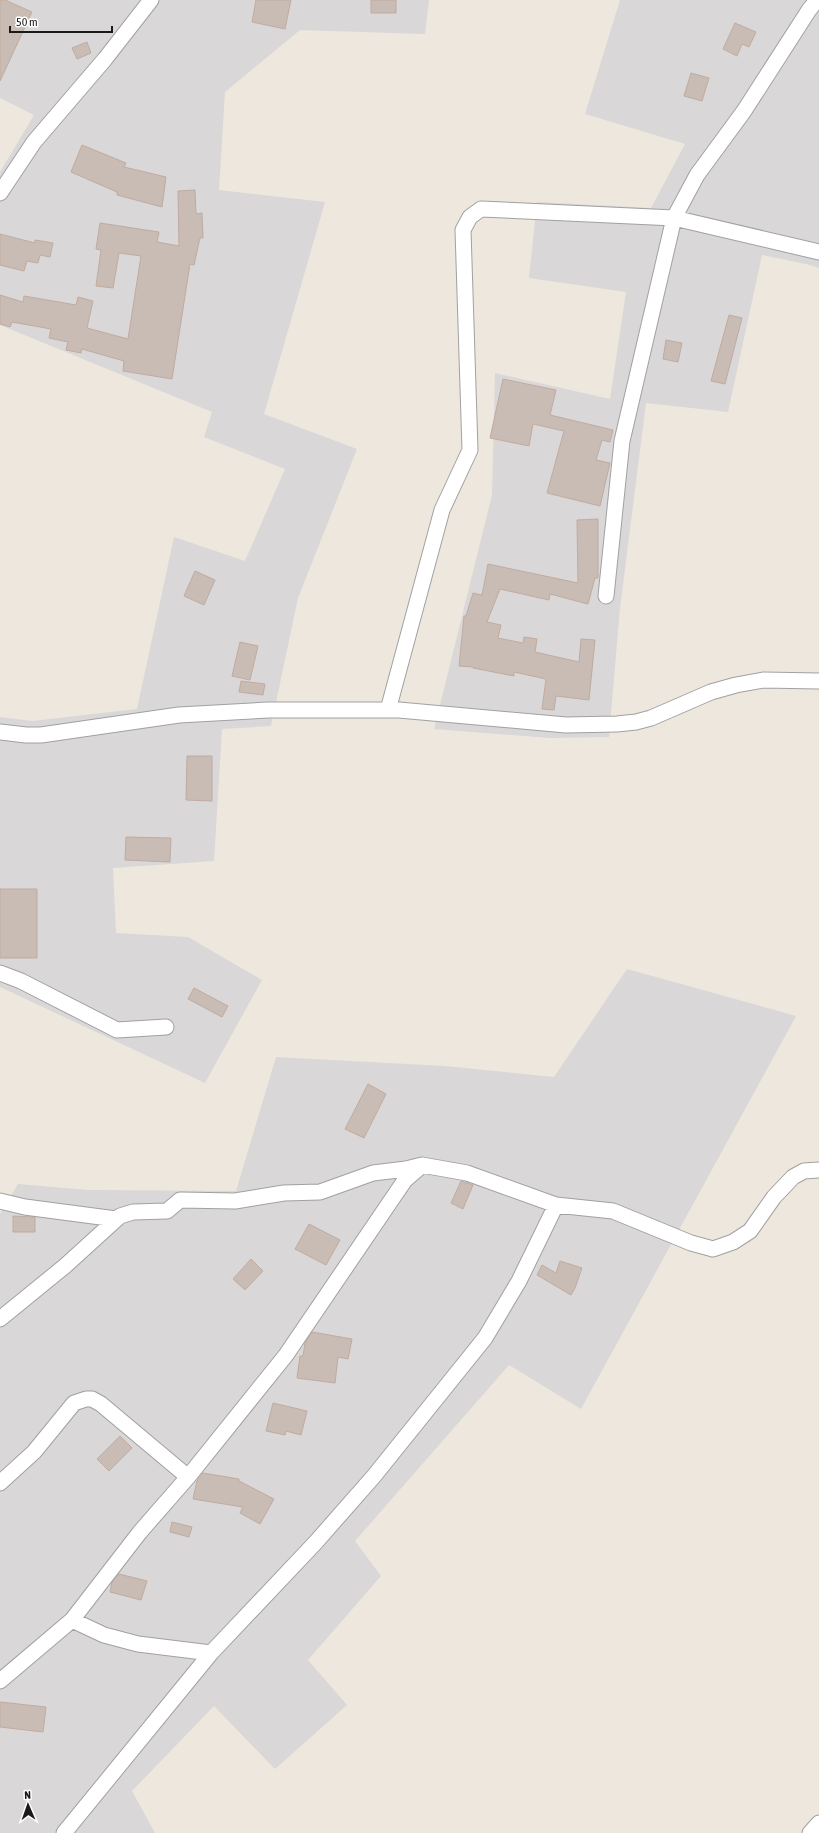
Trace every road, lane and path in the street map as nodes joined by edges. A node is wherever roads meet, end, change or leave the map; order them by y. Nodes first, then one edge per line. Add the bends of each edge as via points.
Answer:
1 (151, 0) edge
2 (817, 0) edge
3 (0, 193) edge
4 (674, 218) junction
5 (819, 252) edge
6 (606, 596) dead end
7 (819, 681) edge
8 (388, 710) junction
9 (0, 732) edge
10 (0, 973) edge
11 (166, 1027) dead end
12 (422, 1165) junction
13 (819, 1170) edge
14 (0, 1201) edge
15 (556, 1205) junction
16 (116, 1219) junction
17 (0, 1319) edge
18 (188, 1478) junction
19 (0, 1483) edge
20 (72, 1620) junction
21 (211, 1653) junction
22 (0, 1681) edge
23 (819, 1823) edge
24 (64, 1833) edge
25 (810, 1833) edge

1 - 3 street via 105,59 34,142
2 - 4 street via 744,111 698,175
4 - 5 street
4 - 6 street via 622,441
4 - 8 street via 481,209 470,217 463,230 470,450 442,510
7 - 8 street via 763,680 736,685 711,692 651,718 618,724 566,725
8 - 9 street via 210,712 41,734
10 - 11 street via 21,981 116,1030
12 - 15 street via 467,1173
12 - 16 street via 373,1173 320,1192 284,1193 235,1201 180,1200 167,1210 133,1212
12 - 18 street via 405,1180 286,1355
13 - 15 street via 804,1171 793,1177 774,1197 750,1231 733,1242 712,1249 612,1212
14 - 16 street via 25,1207
15 - 21 street via 519,1281 485,1338 374,1476 316,1542
16 - 17 street via 65,1266
18 - 19 street via 100,1404 92,1399 86,1399 74,1403 34,1452
18 - 20 street via 140,1532
20 - 21 street via 104,1635 138,1644
20 - 22 street
21 - 24 street
23 - 25 street

